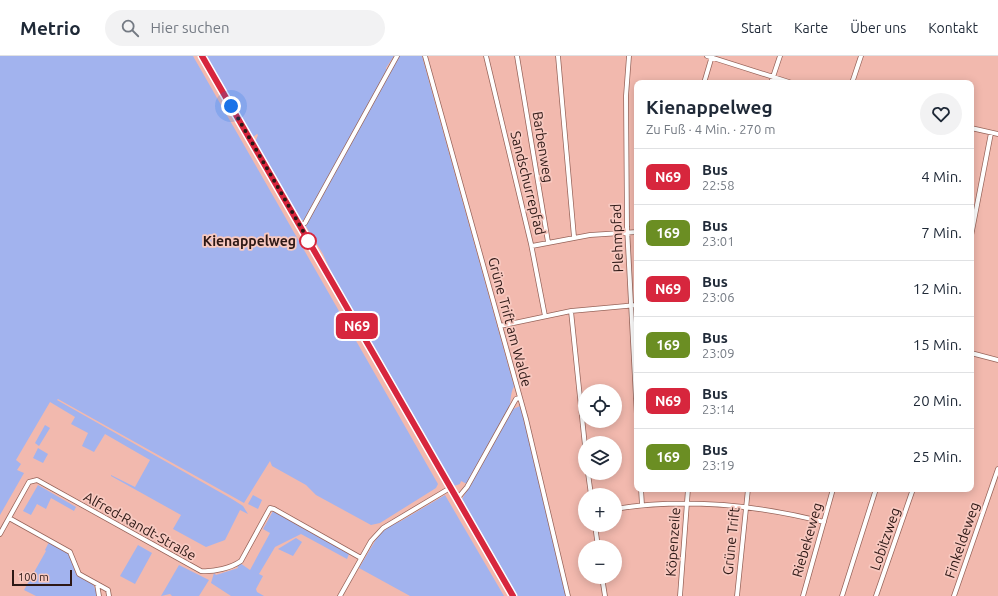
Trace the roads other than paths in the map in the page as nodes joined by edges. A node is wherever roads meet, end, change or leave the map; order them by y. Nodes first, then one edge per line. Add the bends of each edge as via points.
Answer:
1 (202, 56) edge
2 (397, 56) edge
3 (425, 56) edge
4 (486, 56) edge
5 (517, 56) edge
6 (558, 56) edge
7 (630, 56) edge
8 (711, 56) edge
9 (780, 56) edge
10 (861, 56) edge
11 (773, 77) junction
12 (705, 80) edge
13 (772, 80) edge
14 (782, 80) edge
15 (853, 80) edge
16 (974, 129) edge
17 (991, 133) junction
18 (998, 134) edge
19 (974, 221) edge
20 (300, 226) junction
21 (627, 232) junction
22 (634, 232) edge
23 (574, 237) junction
24 (548, 242) junction
25 (532, 246) junction
26 (631, 305) junction
27 (571, 311) junction
28 (545, 316) junction
29 (500, 326) junction
30 (974, 354) edge
31 (998, 360) edge
32 (634, 362) edge
33 (519, 398) junction
34 (584, 436) edge
35 (998, 469) edge
36 (450, 488) junction
37 (641, 492) edge
38 (688, 492) edge
39 (748, 492) edge
40 (832, 492) edge
41 (875, 492) edge
42 (912, 492) edge
43 (457, 499) junction
44 (686, 504) junction
45 (642, 505) junction
46 (622, 508) edge
47 (746, 508) junction
48 (9, 518) junction
49 (824, 522) junction
50 (0, 534) edge
51 (361, 558) junction
52 (97, 584) junction
53 (603, 584) edge
54 (99, 596) edge
55 (109, 596) edge
56 (340, 596) edge
57 (513, 596) edge
58 (568, 596) edge
59 (605, 596) edge
60 (680, 596) edge
61 (737, 596) edge
62 (803, 596) edge
63 (842, 596) edge
64 (876, 596) edge
65 (954, 596) edge

1 - 20 main road
2 - 20 street via 305,223
3 - 29 street, Grüne Trift am Walde
4 - 25 street, Sandschurrepfad
5 - 24 street, Barbenweg
6 - 23 street
7 - 21 street, Plehmpfad via 626,102
8 - 11 street
8 - 12 street
9 - 11 street
10 - 15 street
11 - 13 street
11 - 14 street
16 - 17 street
17 - 18 street
17 - 19 street
20 - 36 main road
21 - 22 street
21 - 23 street
21 - 26 street, Plehmpfad
23 - 24 street
24 - 25 street
25 - 28 street, Sandschurrepfad
26 - 27 street
26 - 32 street, Plehmpfad
27 - 28 street
27 - 34 street
28 - 29 street
29 - 33 street, Grüne Trift am Walde
30 - 31 street
33 - 43 street via 516,399 467,487
33 - 58 street, Grüne Trift am Walde
35 - 65 street, Finkeldeweg
36 - 43 main road
36 - 51 street via 383,528
37 - 45 street
38 - 44 street, Köpenzeile
39 - 47 street, Grüne Trift
40 - 49 street, Riebekeweg
41 - 63 street
42 - 64 street, Lobitzweg
43 - 57 main road
44 - 45 street
44 - 47 street
44 - 60 street, Köpenzeile
45 - 46 street
47 - 49 street via 783,512
47 - 61 street, Grüne Trift
48 - 50 street, Alfred-Randt-Straße
48 - 51 street, Alfred-Randt-Straße via 29,482 37,480 201,572 210,572 241,561 270,508 278,510
48 - 52 street via 70,552 79,574
49 - 62 street, Riebekeweg
51 - 56 street
52 - 54 street
52 - 55 street via 108,590
53 - 59 street

